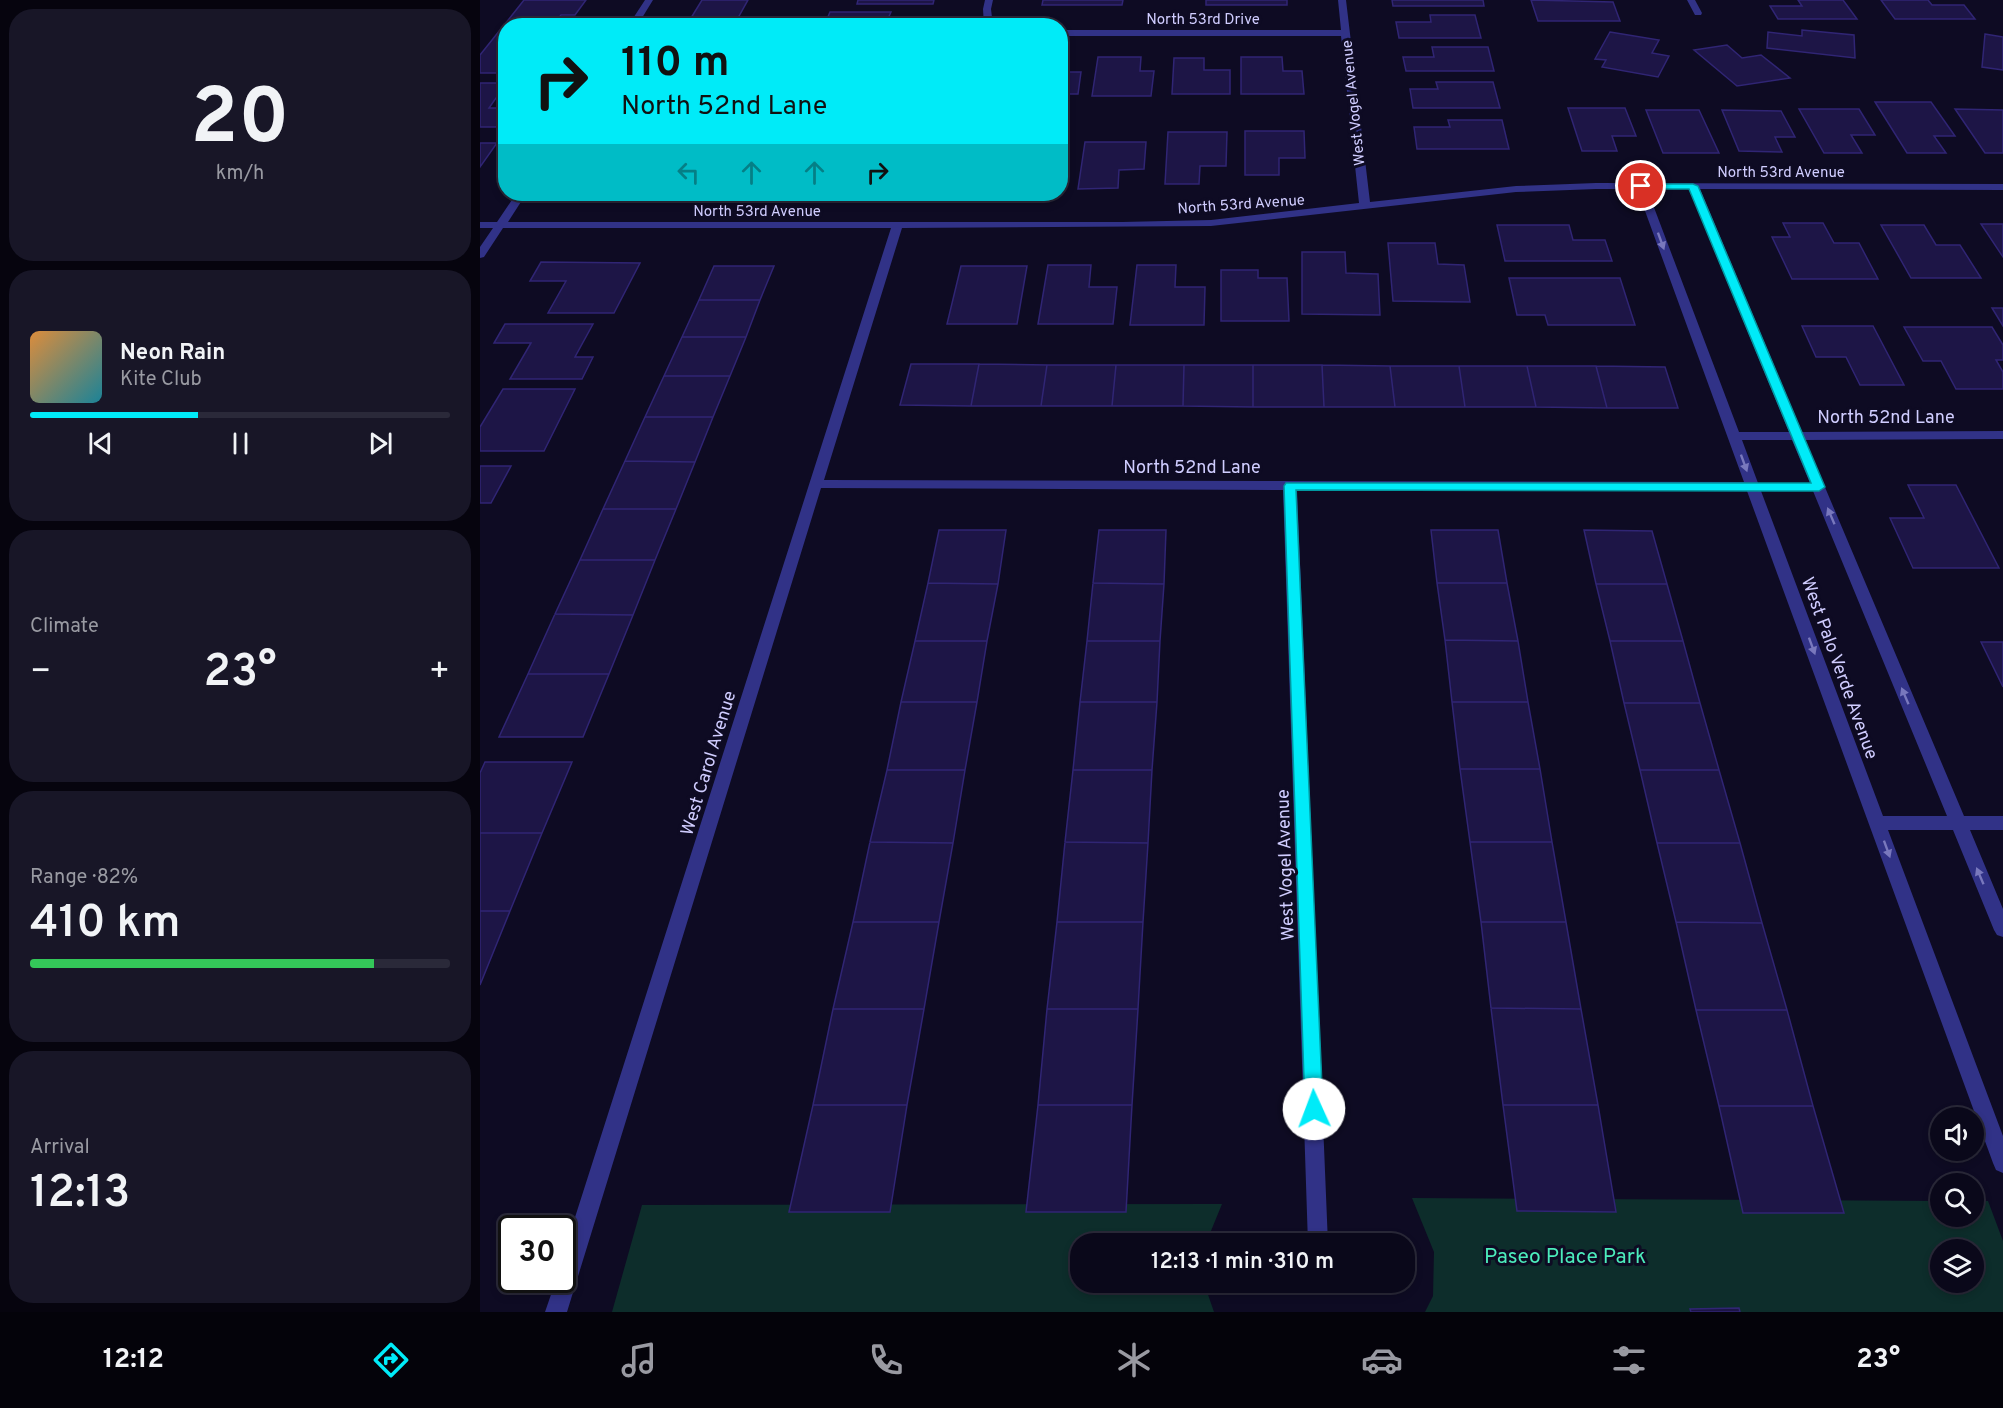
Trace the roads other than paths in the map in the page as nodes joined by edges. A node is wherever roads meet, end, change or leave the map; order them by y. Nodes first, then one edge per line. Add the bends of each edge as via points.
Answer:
1 (649, 0) edge
2 (989, 0) edge
3 (1342, 0) edge
4 (1691, 0) edge
5 (1698, 14) dead end
6 (637, 18) edge
7 (988, 18) edge
8 (1068, 33) edge
9 (1346, 33) junction
10 (1641, 186) junction
11 (1693, 186) junction
12 (2003, 187) edge
13 (516, 201) edge
14 (1365, 206) junction
15 (480, 225) edge
16 (500, 225) junction
17 (897, 226) junction
18 (480, 255) edge
19 (1734, 435) junction
20 (1797, 435) junction
21 (2003, 435) edge
22 (816, 484) junction
23 (1290, 486) junction
24 (1753, 487) junction
25 (1819, 487) junction
26 (1958, 822) junction
27 (1877, 823) junction
28 (2003, 823) edge
29 (2003, 930) edge
30 (2003, 1163) edge
31 (1318, 1233) edge
32 (556, 1312) edge

1 - 6 street
2 - 7 street
3 - 9 street, West Vogel Avenue
4 - 5 street
8 - 9 street, North 53rd Drive
9 - 14 street, West Vogel Avenue
10 - 11 street, North 53rd Avenue
10 - 14 street, North 53rd Avenue via 1516,189
10 -> 19 street, West Palo Verde Avenue
11 - 12 street, North 53rd Avenue
11 - 20 street
13 - 16 street
14 - 17 street, North 53rd Avenue via 1211,223
15 - 16 street, North 53rd Avenue
16 - 17 street, North 53rd Avenue
16 - 18 street
17 - 22 street, West Carol Avenue
19 - 20 street, North 52nd Lane
19 -> 24 street, West Palo Verde Avenue
20 - 21 street, North 52nd Lane
20 - 25 street
22 - 23 street, North 52nd Lane
22 - 32 street, West Carol Avenue
23 - 24 street, North 52nd Lane
23 - 31 street, West Vogel Avenue
24 - 25 street, North 52nd Lane
24 -> 27 street, West Palo Verde Avenue
26 -> 25 street
26 - 27 street
26 - 28 street
29 -> 26 street
27 -> 30 street, West Palo Verde Avenue

